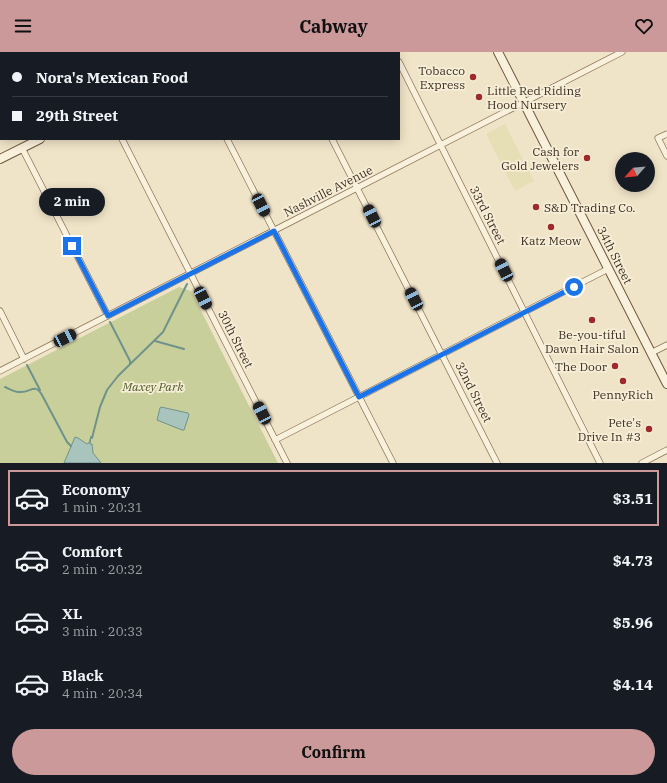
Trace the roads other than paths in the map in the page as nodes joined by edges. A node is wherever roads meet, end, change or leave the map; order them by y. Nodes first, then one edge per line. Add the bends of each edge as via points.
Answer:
1 (498, 52) edge
2 (622, 52) edge
3 (609, 55) edge
4 (400, 64) edge
5 (524, 103) junction
6 (667, 134) edge
7 (38, 140) edge
8 (123, 140) edge
9 (228, 140) edge
10 (333, 140) edge
11 (441, 145) junction
12 (22, 148) junction
13 (667, 156) edge
14 (0, 159) edge
15 (358, 188) junction
16 (274, 231) junction
17 (608, 269) junction
18 (191, 274) junction
19 (0, 311) edge
20 (525, 312) junction
21 (108, 316) junction
22 (667, 344) edge
23 (651, 353) junction
24 (442, 355) junction
25 (24, 359) junction
26 (0, 371) edge
27 (667, 384) edge
28 (359, 397) junction
29 (275, 440) junction
30 (667, 450) edge
31 (287, 463) edge
32 (393, 463) edge
33 (497, 463) edge
34 (600, 463) edge
35 (642, 463) edge

1 - 5 main road, 34th Street
2 - 3 street, Nashville Avenue
3 - 5 street, Nashville Avenue
4 - 11 street, 33rd Street
5 - 11 street, Nashville Avenue
5 - 17 main road, 34th Street
6 - 13 street via 658,138
7 - 12 main road
8 - 18 street, 30th Street
9 - 16 street
10 - 15 street, 32nd Street
11 - 15 street, Nashville Avenue
11 - 20 street, 33rd Street
12 - 14 main road
12 - 21 street
15 - 16 street, Nashville Avenue
15 - 24 street, 32nd Street
16 - 18 street, Nashville Avenue
16 - 28 street
17 - 20 street
17 - 23 main road, 34th Street
18 - 21 street, Nashville Avenue
18 - 29 street, 30th Street
19 - 25 street
20 - 24 street
20 - 34 street, 33rd Street
21 - 25 street, Nashville Avenue
22 - 23 street
23 - 27 main road, 34th Street
24 - 28 street
24 - 33 street, 32nd Street
25 - 26 street, Nashville Avenue
28 - 29 street
28 - 32 street
29 - 31 street, 30th Street
30 - 35 street

